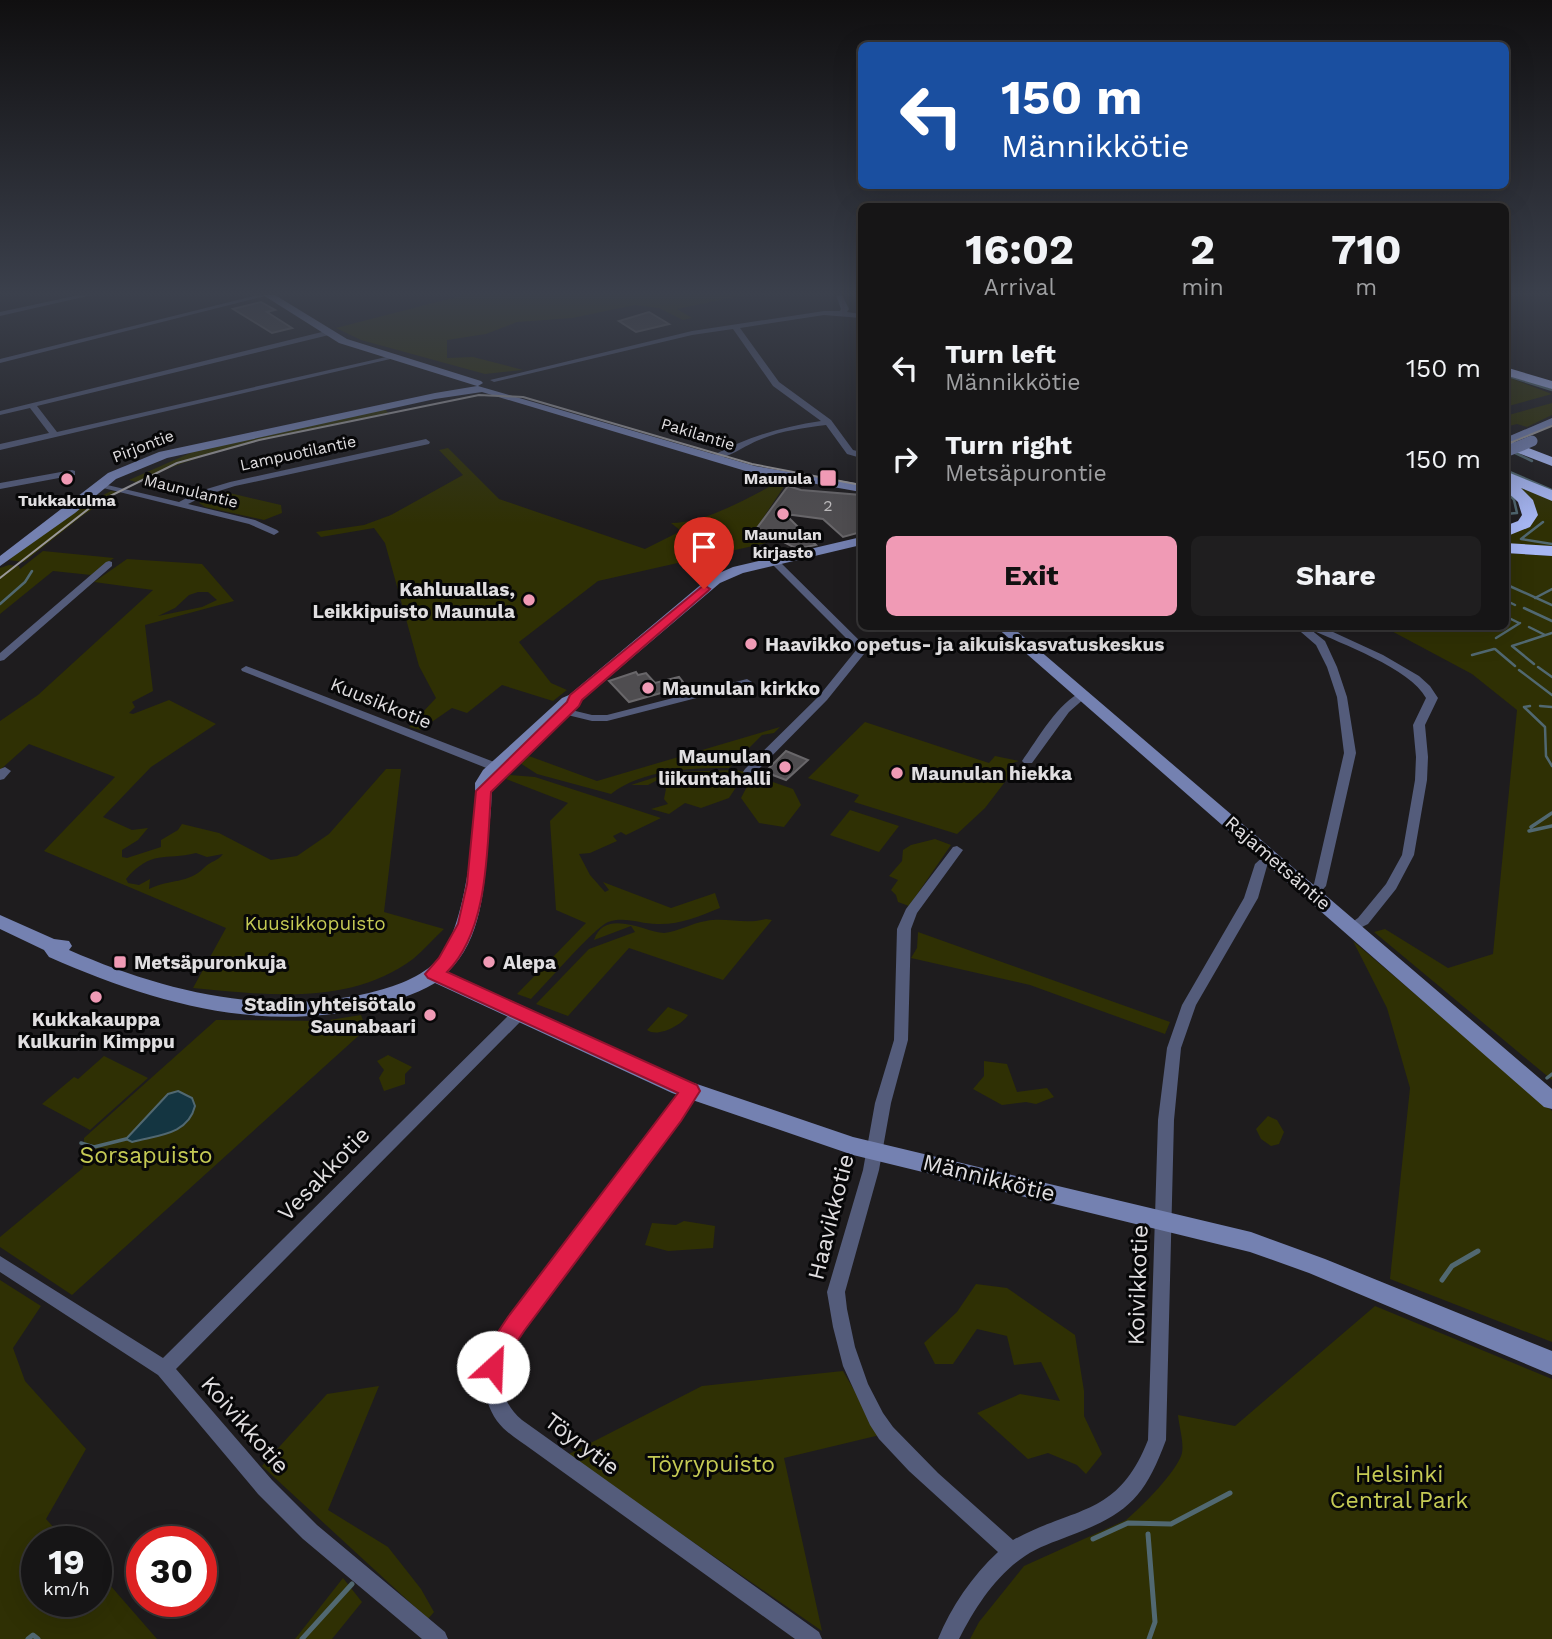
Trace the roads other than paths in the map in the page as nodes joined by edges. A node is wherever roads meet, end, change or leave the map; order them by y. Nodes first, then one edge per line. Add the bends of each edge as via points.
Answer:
1 (169, 371) edge
2 (332, 371) edge
3 (445, 371) edge
4 (537, 371) edge
5 (766, 371) edge
6 (1513, 371) edge
7 (523, 375) joint
8 (1552, 383) edge
9 (489, 385) junction
10 (32, 405) junction
11 (0, 413) edge
12 (828, 422) junction
13 (1552, 422) edge
14 (1552, 432) edge
15 (55, 435) junction
16 (1526, 439) junction
17 (1509, 441) edge
18 (426, 442) dead end
19 (1509, 444) edge
20 (0, 447) edge
21 (1509, 450) edge
22 (1509, 454) edge
23 (720, 455) junction
24 (857, 455) edge
25 (1552, 462) edge
26 (1509, 464) edge
27 (72, 472) dead end
28 (1552, 472) edge
29 (1509, 477) edge
30 (858, 478) edge
31 (1552, 481) edge
32 (0, 486) edge
33 (103, 486) junction
34 (1509, 486) edge
35 (858, 487) edge
36 (1552, 496) edge
37 (180, 505) junction
38 (1509, 530) edge
39 (274, 532) dead end
40 (858, 542) edge
41 (1509, 548) edge
42 (1552, 551) edge
43 (0, 562) edge
44 (775, 562) junction
45 (109, 565) dead end
46 (1007, 630) edge
47 (1304, 630) edge
48 (1319, 630) edge
49 (0, 658) edge
50 (246, 669) dead end
51 (747, 682) dead end
52 (1082, 695) junction
53 (566, 707) junction
54 (1028, 761) dead end
55 (500, 768) junction
56 (749, 772) dead end
57 (957, 850) dead end
58 (1270, 857) junction
59 (1312, 893) junction
60 (0, 921) edge
61 (1352, 927) junction
62 (434, 974) junction
63 (519, 1014) junction
64 (690, 1091) junction
65 (1552, 1101) edge
66 (873, 1150) junction
67 (1164, 1221) junction
68 (0, 1263) edge
69 (1552, 1363) edge
70 (164, 1369) junction
71 (1012, 1552) junction
72 (438, 1639) edge
73 (812, 1639) edge
74 (948, 1639) edge

1 - 10 street
2 - 15 street
3 - 9 street, Pakilantie
4 - 7 street
5 - 12 street via 773,382
6 - 8 highway
7 - 9 street
9 - 23 street, Pakilantie
9 - 33 street, Pirjontie via 201,446
10 - 11 street
10 - 15 street
12 - 23 street via 775,430
12 - 24 street
13 - 16 street
14 - 16 street
15 - 20 street
16 - 17 street
16 - 21 street, bridge
18 - 37 street, Lampuotilantie via 233,484
19 - 25 highway
22 - 28 highway
23 - 30 street, Pakilantie
23 - 35 street, Pakilantie via 763,471
26 - 31 highway
27 - 32 street
29 - 36 highway
33 - 37 street, Maunulantie
33 - 43 street, Pirjontie
34 - 38 highway via 1525,500 1531,515
37 - 39 street, Maunulantie via 252,522
40 - 44 street
41 - 42 highway
44 - 53 street via 715,580
44 - 56 street via 863,649 823,698
45 - 49 street
46 - 52 street, Rajametsäntie
47 - 59 street via 1321,643 1332,667 1342,697 1350,753 1320,886
48 - 61 street via 1404,671 1427,687 1432,698 1419,725 1421,780 1408,855 1391,886 1363,921
50 - 55 street, Kuusikkotie
51 - 53 street via 607,718 592,718
52 - 54 street via 1065,710
52 - 58 street, Rajametsäntie
53 - 55 street
55 - 62 street via 484,791 467,924
57 - 66 street, Haavikkotie via 911,912 904,929 901,1040
58 - 59 street, Rajametsäntie
58 - 67 street, Koivikkotie via 1261,864 1251,898 1188,1006 1174,1048 1166,1120
59 - 61 street, Rajametsäntie
60 - 62 street via 115,979 166,995 243,1009 304,1010 364,1003
61 - 65 street, Rajametsäntie
62 - 63 street, Männikkötie
63 - 64 street, Männikkötie
63 - 70 street, Vesakkotie
64 - 66 street, Männikkötie
64 - 73 street, Töyrytie via 498,1352 493,1367 497,1399 505,1416 538,1443
66 - 67 street, Männikkötie
66 - 71 street, Haavikkotie via 836,1292 841,1337 885,1432
67 - 69 street, Männikkötie via 1294,1257
67 - 71 street, Koivikkotie via 1157,1440 1144,1475 1110,1509
68 - 70 street, Koivikkotie
70 - 72 street, Koivikkotie via 310,1532
71 - 74 street, Koivikkotie via 962,1610

